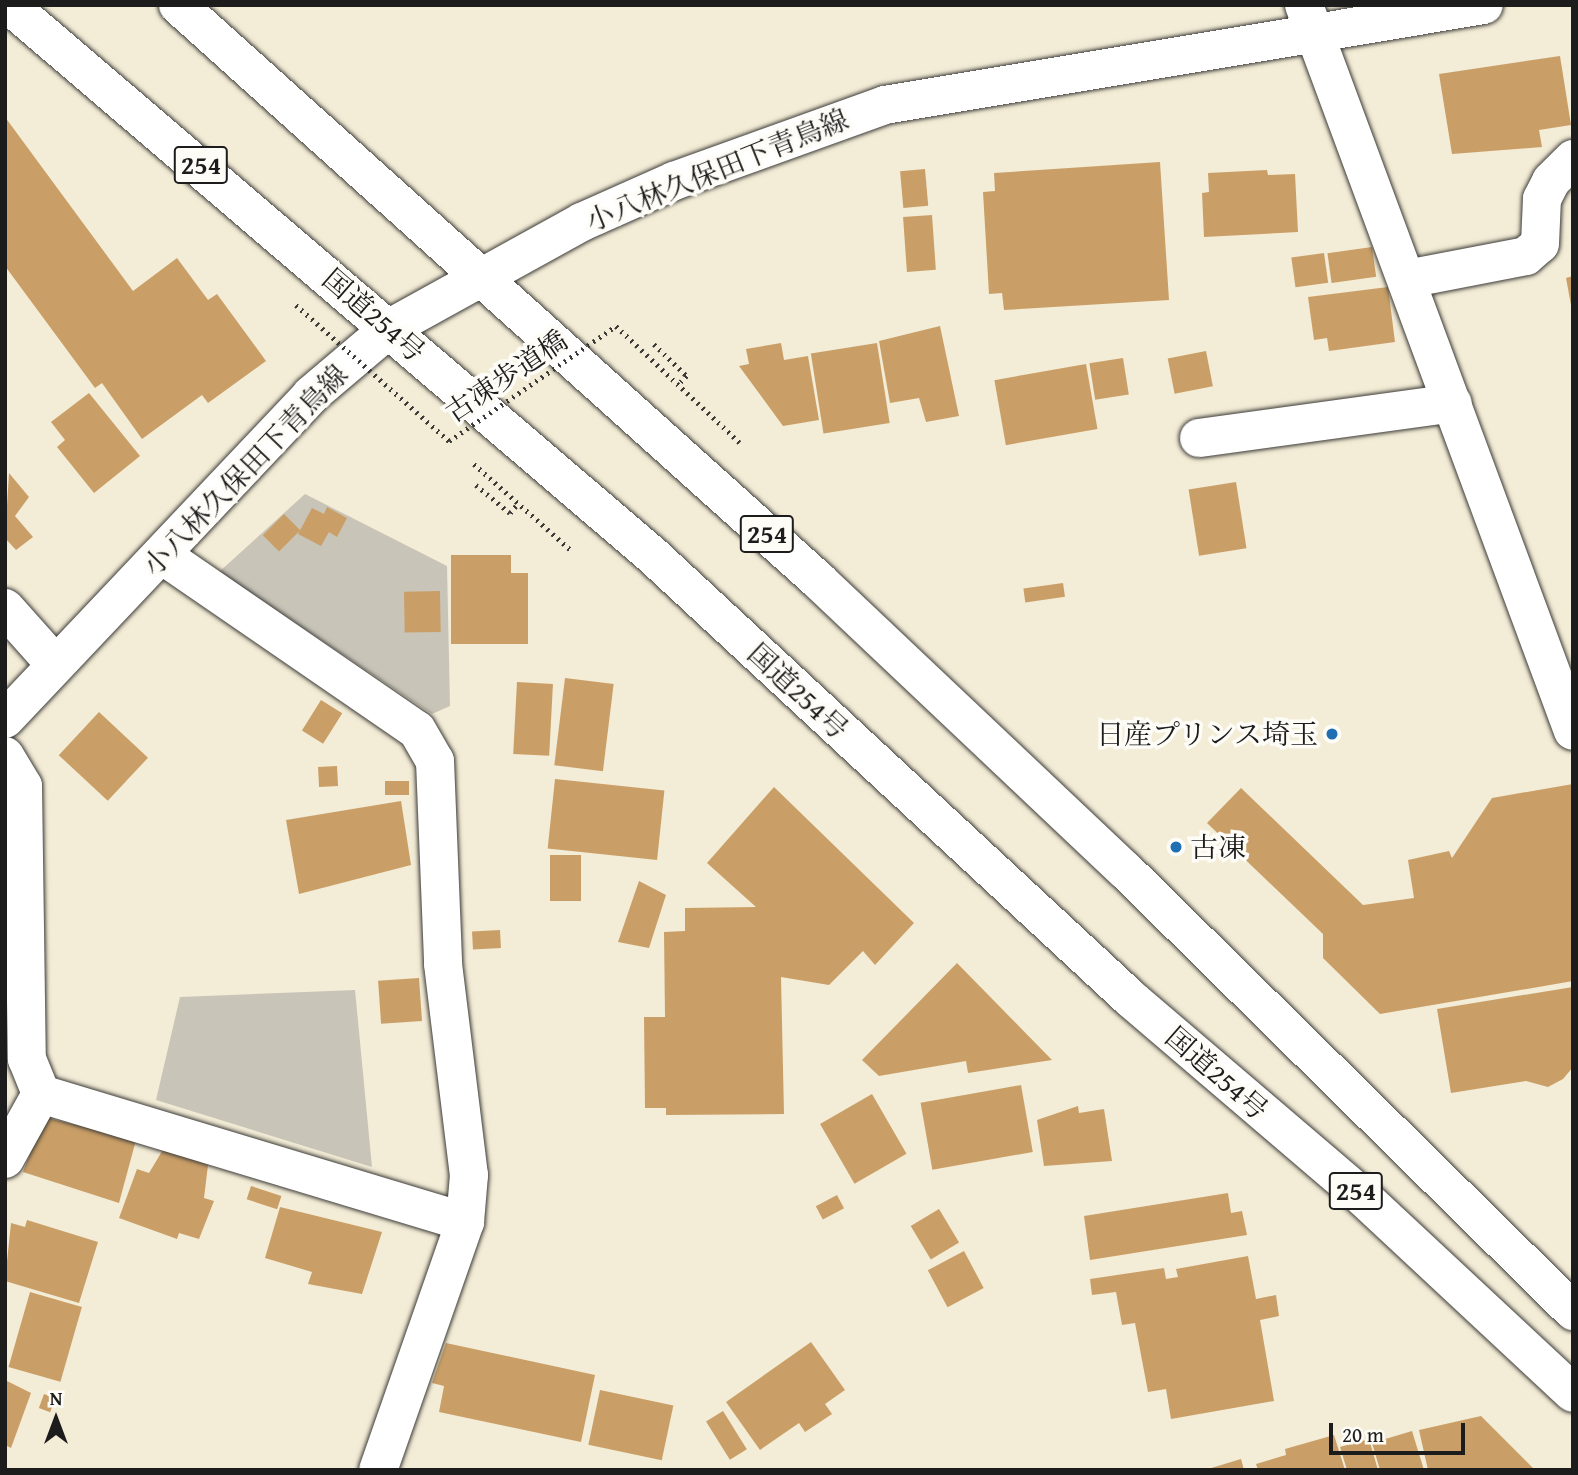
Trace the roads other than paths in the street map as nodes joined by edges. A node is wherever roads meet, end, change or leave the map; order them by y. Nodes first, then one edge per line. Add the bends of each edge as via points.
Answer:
1 (9, 5) edge
2 (178, 5) edge
3 (1484, 5) edge
4 (1309, 20) edge
5 (1573, 159) edge
6 (478, 278) junction
7 (1407, 279) junction
8 (390, 328) junction
9 (1453, 403) junction
10 (1199, 438) dead end
11 (162, 555) junction
12 (5, 608) edge
13 (54, 663) junction
14 (5, 719) edge
15 (1573, 731) edge
16 (5, 756) edge
17 (41, 1094) junction
18 (5, 1159) edge
19 (465, 1222) junction
20 (1573, 1311) edge
21 (1573, 1393) edge
22 (378, 1470) edge

1 - 8 main road, 国道254号 / 254
2 - 6 main road, 254
3 - 4 main road, 小八林久保田下青鳥線
4 - 6 main road, 小八林久保田下青鳥線 via 885,105 674,181
4 - 7 main road
5 - 7 main road via 1551,181 1542,199 1540,244 1526,256
6 - 8 main road, 小八林久保田下青鳥線
6 - 20 main road, 254 via 909,666
7 - 9 main road
8 - 11 main road, 小八林久保田下青鳥線 via 311,395
8 - 21 main road, 国道254号 / 254 via 651,554 1131,999 1365,1199
9 - 10 main road
9 - 15 main road
11 - 13 main road, 小八林久保田下青鳥線
11 - 19 main road via 417,730 435,761 443,964 469,1175
12 - 13 main road
13 - 14 main road, 小八林久保田下青鳥線
16 - 17 main road via 23,786 27,1059
17 - 18 main road
17 - 19 main road
19 - 22 main road

